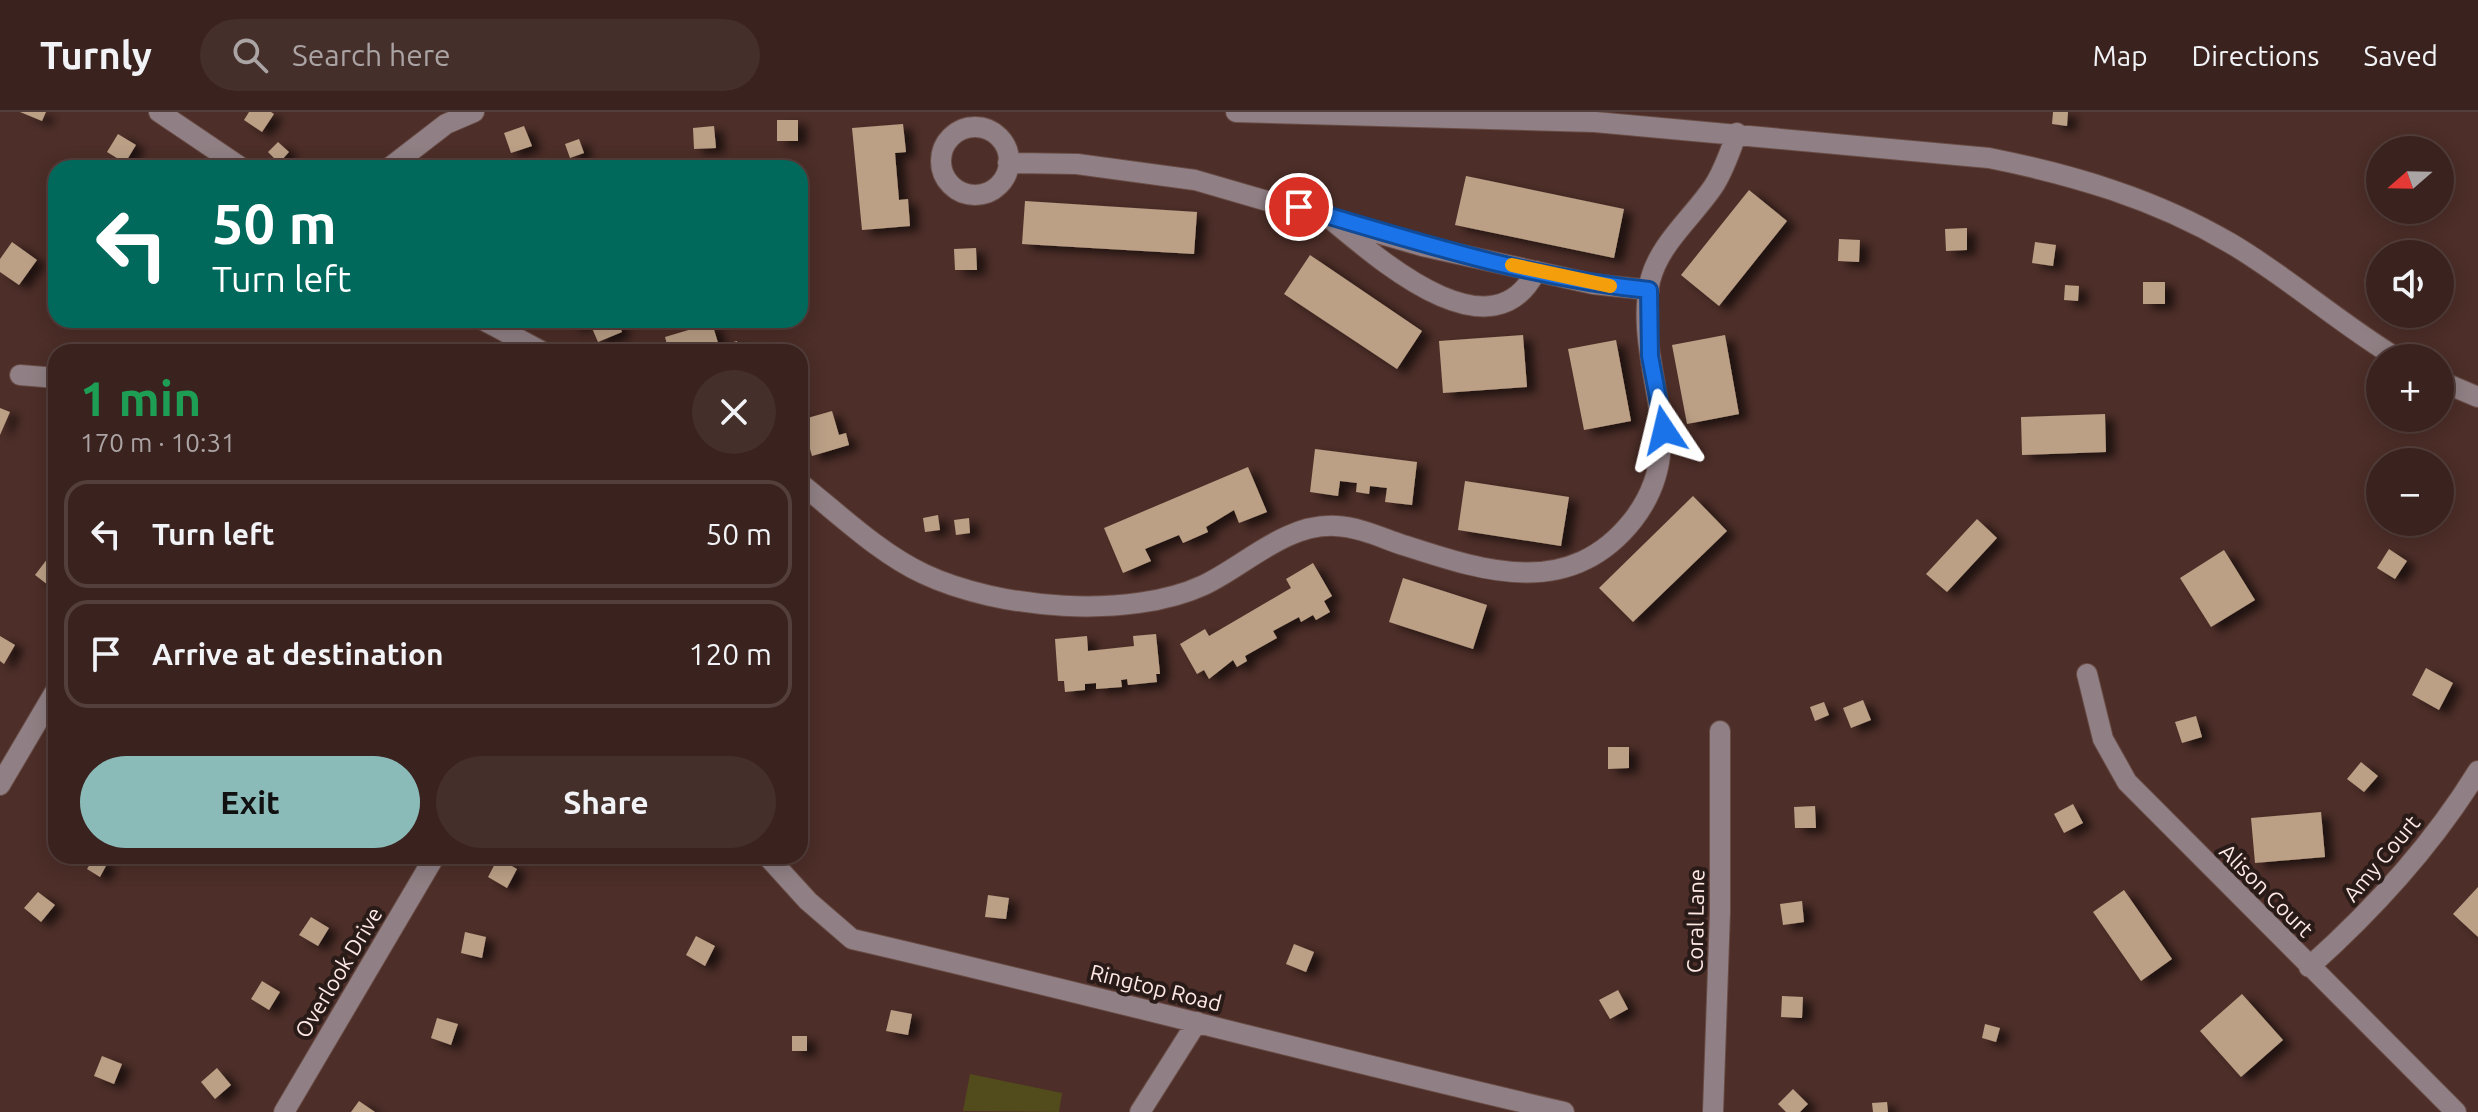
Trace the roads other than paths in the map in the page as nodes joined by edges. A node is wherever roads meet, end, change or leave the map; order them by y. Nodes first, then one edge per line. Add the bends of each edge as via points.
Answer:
1 (159, 112) edge
2 (474, 112) edge
3 (1236, 112) edge
4 (445, 118) edge
5 (979, 120) edge
6 (1737, 133) junction
7 (230, 160) edge
8 (398, 160) edge
9 (1008, 163) junction
10 (1325, 215) junction
11 (1536, 271) junction
12 (1649, 290) junction
13 (498, 328) edge
14 (528, 344) edge
15 (2377, 344) edge
16 (20, 375) dead end
17 (48, 377) edge
18 (2454, 387) edge
19 (2478, 397) edge
20 (808, 489) edge
21 (2087, 674) dead end
22 (48, 704) edge
23 (1720, 731) dead end
24 (2478, 771) edge
25 (0, 785) edge
26 (430, 864) edge
27 (774, 864) edge
28 (2309, 967) junction
29 (1197, 1022) junction
30 (284, 1112) edge
31 (1140, 1112) edge
32 (1564, 1112) edge
33 (1713, 1112) edge
34 (2456, 1112) edge

1 - 7 street
2 - 4 street
3 - 6 street via 1595,122
4 - 8 street
5 - 9 street via 1005,146
5 - 9 street via 959,131 942,151 945,177 953,188 978,195 1001,183
6 - 12 street via 1713,187 1658,261
6 - 15 street via 1989,158 2128,193 2231,244
9 - 10 street via 1077,164 1195,180
10 - 11 street via 1422,246
10 - 11 street via 1399,276 1468,305 1500,304 1526,292
11 - 12 street
12 - 20 street via 1650,356 1664,430 1651,493 1632,522 1605,546 1561,570 1534,574 1472,567 1370,534 1325,526 1277,541 1184,594 1103,607 1055,605 994,595 926,575
13 - 14 street
16 - 17 street
18 - 19 street
21 - 28 street, Alison Court via 2103,739 2127,782
22 - 25 street
23 - 33 street, Coral Lane
24 - 28 street, Amy Court via 2416,857 2357,924
26 - 30 street, Overlook Drive
27 - 29 street, Ringtop Road via 852,939
28 - 34 street, Alison Court
29 - 31 street
29 - 32 street, Ringtop Road

